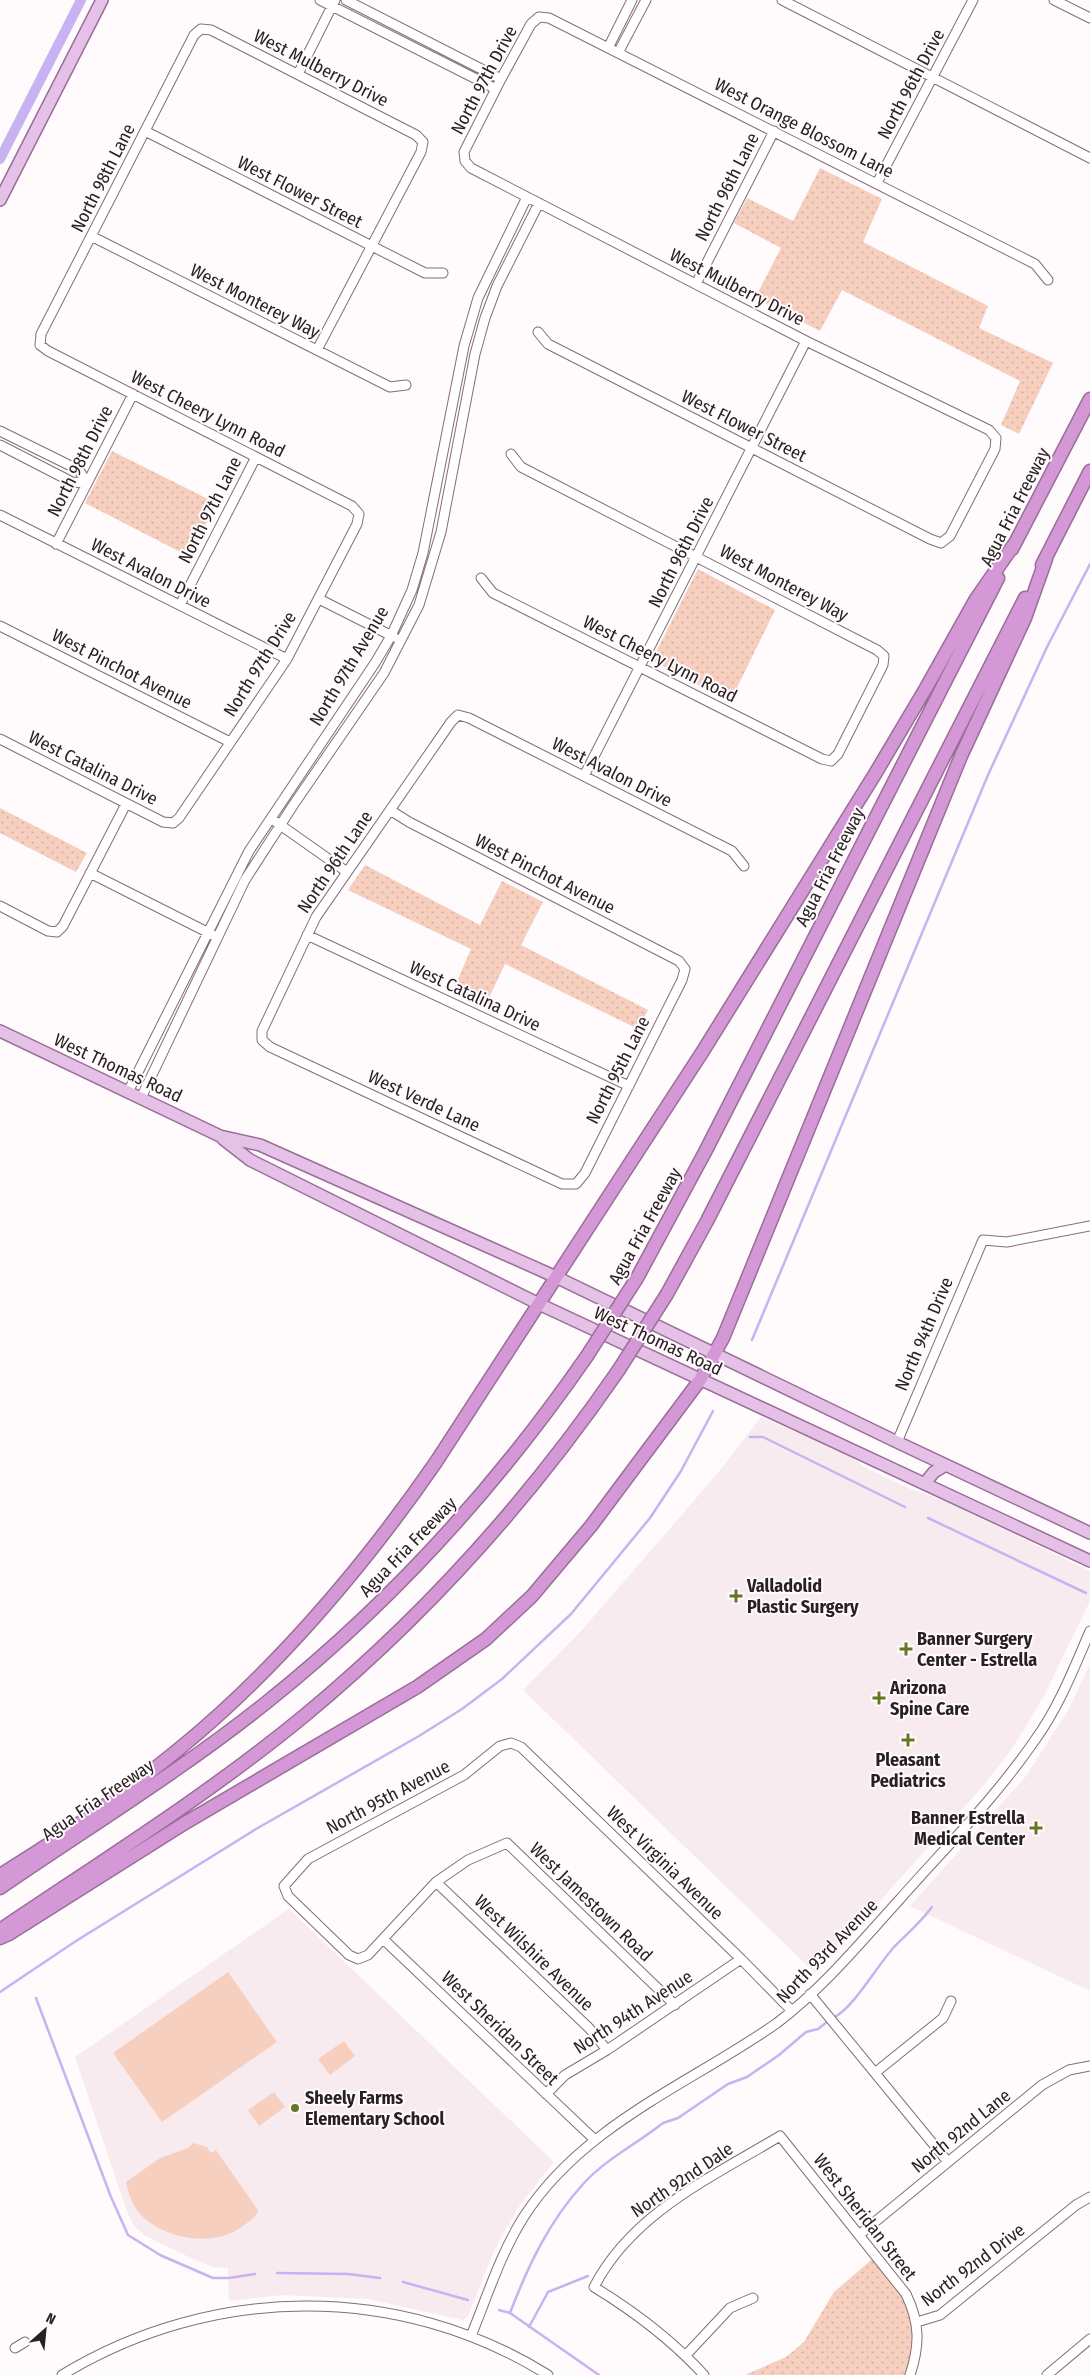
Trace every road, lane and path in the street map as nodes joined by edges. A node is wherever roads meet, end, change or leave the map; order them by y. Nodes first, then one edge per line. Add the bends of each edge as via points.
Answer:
1 (102, 0) edge
2 (320, 0) edge
3 (346, 0) edge
4 (632, 0) edge
5 (646, 0) edge
6 (782, 0) edge
7 (973, 0) edge
8 (1054, 0) edge
9 (333, 3) edge
10 (539, 17) joint
11 (1090, 18) edge
12 (201, 29) joint
13 (608, 48) junction
14 (618, 53) junction
15 (298, 74) junction
16 (933, 77) junction
17 (501, 79) junction
18 (496, 89) junction
19 (145, 131) junction
20 (774, 131) junction
21 (1090, 158) edge
22 (465, 161) joint
23 (877, 183) junction
24 (527, 197) junction
25 (0, 200) edge
26 (539, 203) junction
27 (91, 236) junction
28 (372, 246) junction
29 (443, 274) dead end
30 (1048, 280) dead end
31 (696, 284) junction
32 (538, 332) dead end
33 (806, 341) junction
34 (40, 345) joint
35 (317, 350) junction
36 (406, 385) dead end
37 (133, 394) junction
38 (1090, 398) edge
39 (0, 431) edge
40 (0, 445) edge
41 (752, 449) junction
42 (511, 454) dead end
43 (256, 456) junction
44 (1090, 471) edge
45 (87, 483) junction
46 (359, 514) joint
47 (0, 516) edge
48 (941, 543) joint
49 (1015, 543) junction
50 (56, 544) junction
51 (697, 556) junction
52 (1046, 558) junction
53 (481, 578) dead end
54 (319, 598) junction
55 (180, 605) junction
56 (0, 626) edge
57 (391, 636) junction
58 (401, 641) junction
59 (287, 659) junction
60 (640, 667) junction
61 (458, 715) joint
62 (0, 739) edge
63 (230, 742) junction
64 (831, 761) joint
65 (584, 776) junction
66 (126, 804) junction
67 (390, 810) junction
68 (271, 818) junction
69 (172, 823) joint
70 (280, 825) junction
71 (744, 866) dead end
72 (347, 872) junction
73 (90, 873) junction
74 (0, 906) edge
75 (209, 933) junction
76 (307, 935) junction
77 (218, 938) junction
78 (685, 969) joint
79 (0, 1031) edge
80 (262, 1040) joint
81 (629, 1086) junction
82 (128, 1092) junction
83 (141, 1098) junction
84 (220, 1136) junction
85 (576, 1184) joint
86 (1090, 1226) edge
87 (556, 1277) junction
88 (539, 1304) junction
89 (716, 1354) junction
90 (700, 1380) junction
91 (897, 1442) junction
92 (946, 1465) junction
93 (925, 1483) junction
94 (1090, 1533) edge
95 (1090, 1561) edge
96 (1090, 1631) edge
97 (511, 1743) joint
98 (0, 1875) edge
99 (436, 1882) junction
100 (0, 1888) edge
101 (0, 1930) edge
102 (0, 1938) edge
103 (383, 1939) junction
104 (741, 1959) junction
105 (810, 1994) junction
106 (951, 2001) dead end
107 (675, 2005) junction
108 (792, 2011) junction
109 (607, 2050) junction
110 (1090, 2066) edge
111 (876, 2072) junction
112 (546, 2094) junction
113 (780, 2136) joint
114 (595, 2140) junction
115 (948, 2162) junction
116 (1090, 2197) edge
117 (859, 2235) junction
118 (753, 2298) dead end
119 (917, 2322) junction
120 (471, 2336) junction
121 (1090, 2339) edge
122 (25, 2342) dead end
123 (15, 2348) dead end
124 (686, 2355) junction
125 (62, 2375) edge
126 (548, 2375) edge
127 (704, 2375) edge
128 (910, 2375) edge
129 (1047, 2375) edge

1 - 25 main road
2 - 9 street
3 - 17 street
4 - 13 street
5 - 14 street
6 - 16 street
7 - 16 street, North 96th Drive
8 - 11 street
9 - 15 street
9 - 18 street
10 - 13 street, West Orange Blossom Lane via 549,18
10 - 17 street, North 97th Drive
12 - 15 street, West Mulberry Drive via 211,30
12 - 19 street, North 98th Lane via 194,35
13 - 14 street, West Orange Blossom Lane
14 - 20 street, West Orange Blossom Lane
15 - 28 street, West Mulberry Drive via 416,135 423,142 421,152
16 - 21 street
16 - 23 street, North 96th Drive
17 - 18 street, North 97th Drive
18 - 22 street, North 97th Drive via 464,152
19 - 27 street, North 98th Lane
19 - 28 street, West Flower Street
20 - 23 street, West Orange Blossom Lane
20 - 31 street, North 96th Lane
22 - 24 street, West Mulberry Drive via 470,168
23 - 30 street, West Orange Blossom Lane via 1035,264
24 - 26 street, West Mulberry Drive
24 - 57 street, North 97th Avenue via 478,298 464,346 423,553 412,590
26 - 31 street, West Mulberry Drive
26 - 58 street, North 97th Avenue via 497,286 485,318 475,354 441,532 425,588
27 - 34 street, North 98th Lane via 41,334
27 - 35 street, West Monterey Way
28 - 29 street, West Flower Street via 425,273
28 - 35 street
31 - 33 street, West Mulberry Drive
32 - 41 street, West Flower Street via 548,344
33 - 41 street, North 96th Drive
33 - 48 street, West Mulberry Drive via 989,430 996,438 995,449 950,536
34 - 37 street, West Cheery Lynn Road
35 - 36 street, West Monterey Way via 390,387
37 - 43 street, West Cheery Lynn Road
37 - 45 street, North 98th Drive
38 - 49 highway, Agua Fria Freeway
39 - 45 street via 79,470
40 - 45 street via 72,482
41 - 48 street, West Flower Street
41 - 51 street, North 96th Drive
42 - 51 street, West Monterey Way via 521,466
43 - 46 street, West Cheery Lynn Road via 352,506
43 - 55 street, North 97th Lane
44 - 52 highway
45 - 50 street, North 98th Drive
46 - 54 street, North 97th Drive
47 - 50 street, West Avalon Drive
49 - 87 highway via 976,598 880,765 717,1029
49 - 100 highway, Agua Fria Freeway, bridge via 705,1152 637,1278 587,1356 521,1447 455,1525 348,1633 296,1678 216,1742
50 - 55 street, West Avalon Drive
51 - 60 street, North 96th Drive
51 - 64 street, West Monterey Way via 884,656 874,683 838,754
52 - 89 highway via 1025,618 953,774
52 - 101 highway, bridge via 707,1221 667,1294 574,1433 501,1525 356,1671 247,1760
53 - 60 street, West Cheery Lynn Road via 493,593
54 - 57 street
54 - 59 street, North 97th Drive
55 - 59 street, West Avalon Drive
56 - 63 street, West Pinchot Avenue
57 - 58 street
57 - 68 street, North 97th Avenue
58 - 70 street, North 97th Avenue via 384,674
59 - 63 street, North 97th Drive
60 - 64 street, West Cheery Lynn Road via 822,760
60 - 65 street, North 96th Drive
61 - 65 street, West Avalon Drive
61 - 67 street, North 96th Lane
62 - 66 street, West Catalina Drive
63 - 69 street, North 97th Drive via 179,818
65 - 71 street, West Avalon Drive via 732,851
66 - 69 street, West Catalina Drive via 163,822
66 - 73 street
67 - 72 street, North 96th Lane
67 - 78 street, West Pinchot Avenue via 679,961
68 - 70 street
68 - 75 street, North 97th Avenue via 249,851
70 - 72 street
70 - 77 street, North 97th Avenue via 245,880
72 - 76 street, North 96th Lane
73 - 74 street via 57,932 48,931
73 - 75 street
75 - 77 street
75 - 82 street, North 97th Avenue
76 - 80 street, North 96th Lane via 262,1031
76 - 81 street, West Catalina Drive
77 - 83 street, North 97th Avenue
78 - 81 street, North 95th Lane
79 - 82 main road, West Thomas Road
80 - 85 street, West Verde Lane via 270,1047 562,1184
81 - 85 street, North 95th Lane via 585,1173
82 - 83 main road, West Thomas Road
83 - 84 main road, West Thomas Road
84 - 87 main road, West Thomas Road via 260,1145
84 - 88 main road, West Thomas Road via 250,1160
86 - 91 street, North 94th Drive via 1007,1242 983,1240
87 - 88 highway
87 - 89 main road, West Thomas Road
88 - 90 main road, West Thomas Road
88 - 98 highway via 417,1489 314,1618 252,1682 180,1748 93,1813
89 - 90 highway
89 - 91 main road, West Thomas Road
90 - 93 main road, West Thomas Road
90 - 102 highway via 585,1534 532,1596 486,1639 418,1687 229,1796
91 - 92 main road, West Thomas Road
92 - 93 main road
92 - 94 main road, West Thomas Road
93 - 95 main road, West Thomas Road
96 - 105 street, North 93rd Avenue via 1050,1716 1002,1784
97 - 103 street, North 95th Avenue via 500,1746 464,1775 308,1859 284,1886 288,1896 349,1955 358,1959 368,1955
97 - 104 street, West Virginia Avenue via 521,1747
99 - 103 street
99 - 107 street, West Jamestown Road via 468,1860 507,1843
99 - 109 street, West Wilshire Avenue via 589,2028
103 - 112 street, West Sheridan Street
104 - 107 street, North 94th Avenue
104 - 108 street, West Virginia Avenue
105 - 108 street, North 93rd Avenue
105 - 111 street
106 - 111 street via 943,2018
107 - 109 street, North 94th Avenue
108 - 114 street, North 93rd Avenue via 760,2035
109 - 112 street, North 94th Avenue via 565,2075
110 - 115 street, North 92nd Lane via 1068,2070 1042,2085
111 - 115 street
112 - 114 street, West Sheridan Street
113 - 117 street, West Sheridan Street
113 - 124 street, North 92nd Dale via 650,2217 621,2246 594,2286 640,2317
114 - 120 street, North 93rd Avenue via 562,2169 523,2219 496,2272
115 - 117 street, North 92nd Lane
116 - 119 street, North 92nd Drive via 940,2315
117 - 119 street, West Sheridan Street via 906,2294
118 - 124 street via 730,2308
119 - 128 street, North 92nd Drive via 917,2347
120 - 125 street via 389,2314 311,2306 254,2309 203,2316 134,2338
120 - 126 street
121 - 129 street
122 - 123 street
124 - 127 street

